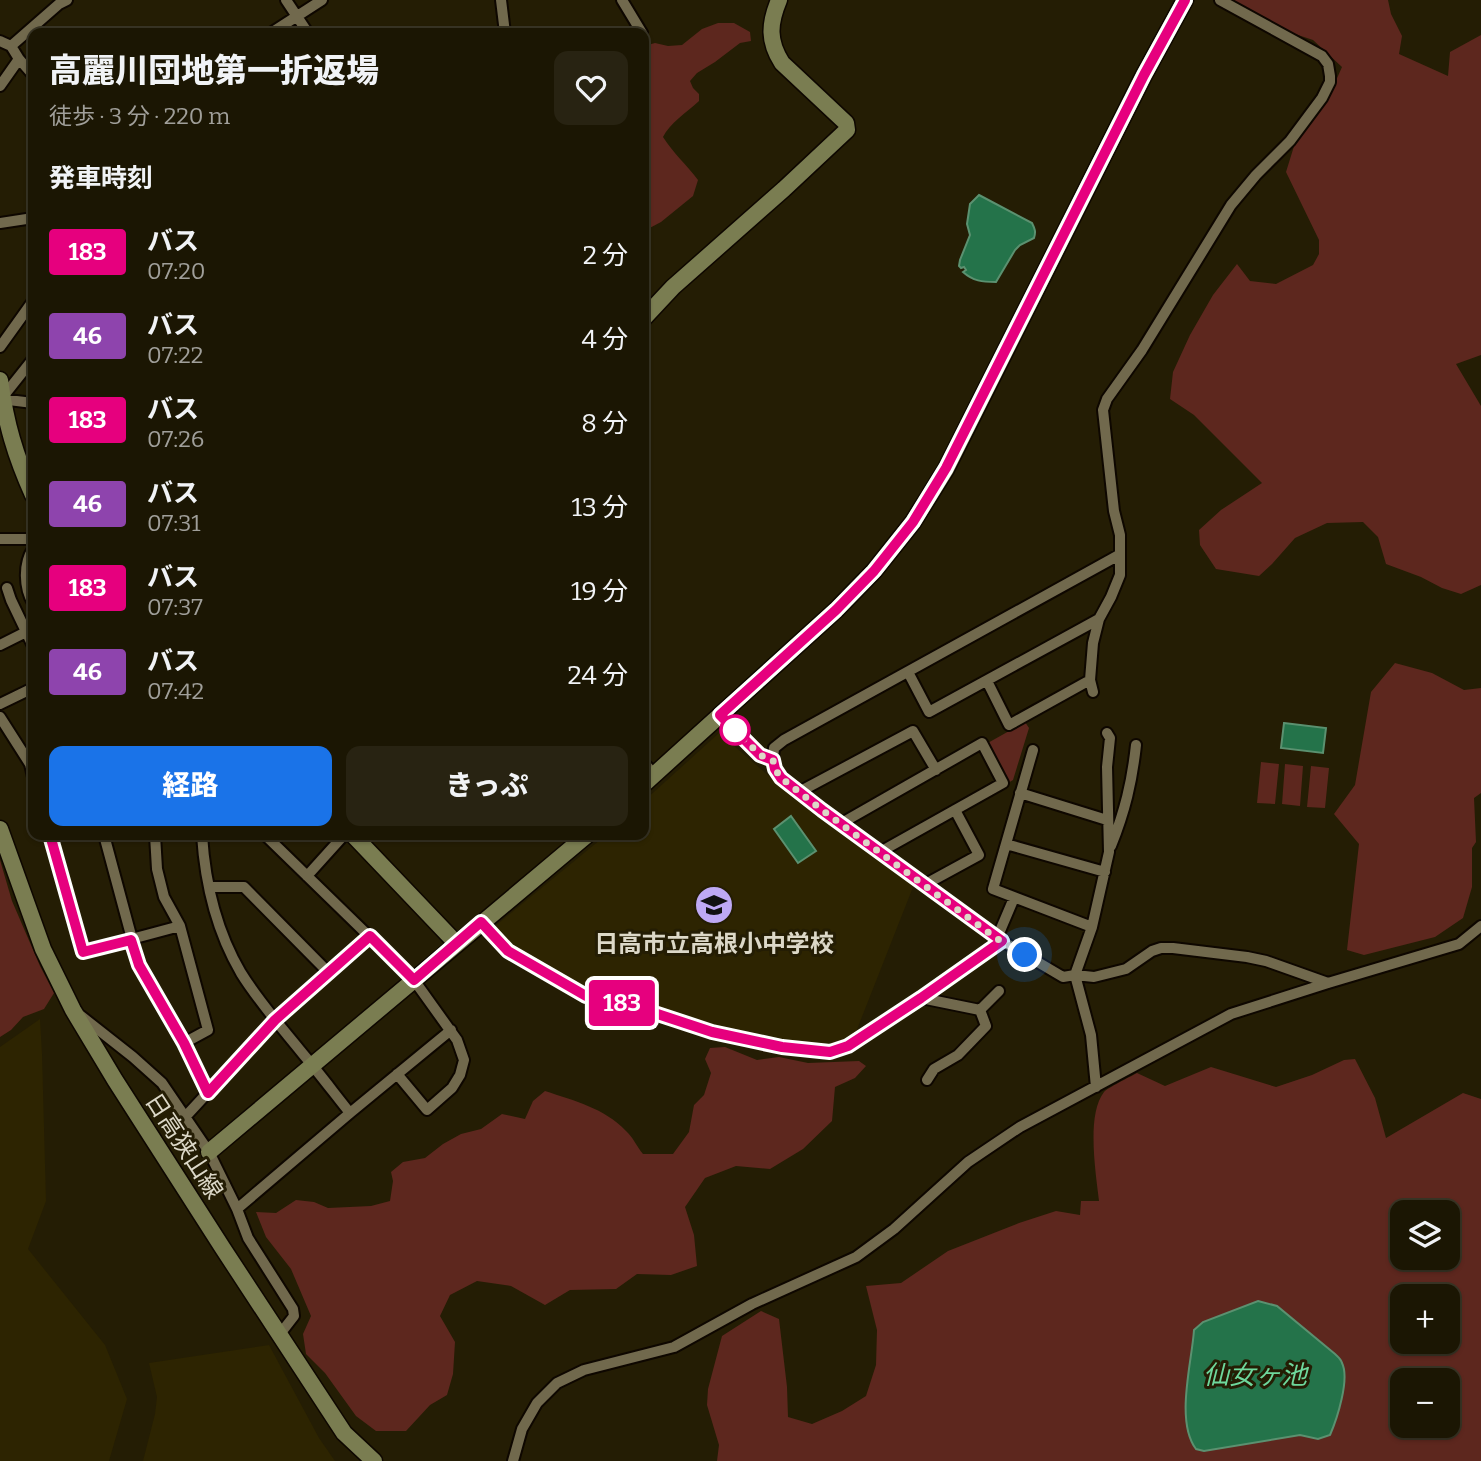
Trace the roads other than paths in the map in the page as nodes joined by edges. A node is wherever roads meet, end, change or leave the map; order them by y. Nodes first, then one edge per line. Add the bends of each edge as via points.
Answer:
1 (67, 0) edge
2 (286, 0) edge
3 (322, 0) edge
4 (501, 0) edge
5 (638, 0) edge
6 (1185, 0) edge
7 (1220, 0) edge
8 (776, 1) edge
9 (625, 4) edge
10 (296, 16) junction
11 (278, 28) edge
12 (304, 28) edge
13 (504, 28) edge
14 (639, 28) edge
15 (5, 44) edge
16 (19, 59) junction
17 (28, 69) edge
18 (0, 86) edge
19 (28, 220) edge
20 (0, 223) edge
21 (28, 308) edge
22 (649, 312) edge
23 (0, 347) edge
24 (28, 365) edge
25 (0, 380) edge
26 (1, 399) edge
27 (28, 402) edge
28 (28, 484) edge
29 (28, 539) edge
30 (0, 540) edge
31 (1119, 555) junction
32 (28, 560) edge
33 (27, 586) junction
34 (4, 588) edge
35 (28, 590) edge
36 (1099, 619) junction
37 (26, 632) junction
38 (28, 636) edge
39 (0, 645) edge
40 (908, 672) junction
41 (987, 681) junction
42 (28, 690) edge
43 (0, 704) edge
44 (720, 715) junction
45 (0, 717) edge
46 (1107, 733) dead end
47 (1136, 745) dead end
48 (1032, 750) dead end
49 (28, 758) edge
50 (773, 760) junction
51 (936, 770) junction
52 (649, 772) edge
53 (799, 792) junction
54 (1020, 793) junction
55 (955, 810) junction
56 (1107, 820) junction
57 (840, 824) junction
58 (0, 829) edge
59 (51, 840) edge
60 (105, 840) edge
61 (155, 840) edge
62 (202, 840) edge
63 (270, 840) edge
64 (339, 840) edge
65 (358, 840) edge
66 (581, 840) edge
67 (1006, 844) junction
68 (880, 852) junction
69 (1109, 852) junction
70 (1105, 872) junction
71 (307, 876) junction
72 (925, 885) junction
73 (209, 887) junction
74 (1013, 898) junction
75 (481, 922) junction
76 (180, 926) junction
77 (1481, 926) edge
78 (1092, 927) junction
79 (370, 936) junction
80 (999, 939) junction
81 (131, 940) junction
82 (457, 944) junction
83 (328, 972) junction
84 (1075, 975) junction
85 (414, 980) junction
86 (1328, 983) junction
87 (999, 991) dead end
88 (921, 998) junction
89 (73, 1010) junction
90 (980, 1010) junction
91 (275, 1020) junction
92 (452, 1030) junction
93 (184, 1043) junction
94 (312, 1065) junction
95 (397, 1074) junction
96 (927, 1080) dead end
97 (1096, 1087) junction
98 (208, 1093) junction
99 (350, 1113) junction
100 (186, 1115) junction
101 (209, 1152) junction
102 (237, 1209) junction
103 (279, 1334) junction
104 (374, 1461) edge
105 (513, 1461) edge

1 - 15 street
2 - 10 street
3 - 10 street
4 - 13 street
5 - 9 street
6 - 44 street via 946,468 913,522 836,610
7 - 31 street via 1322,56 1330,82 1290,141 1231,205 1107,400 1104,410
8 - 22 street via 771,35 782,64 846,123 847,130
9 - 14 street
10 - 11 street
10 - 12 street
15 - 16 street
16 - 17 street
16 - 18 street
19 - 20 street
21 - 23 street
24 - 26 street
25 - 26 street
26 - 27 street
26 - 28 street
29 - 30 street
31 - 36 street via 1121,575
31 - 40 street
32 - 33 street
33 - 34 street
33 - 35 street
34 - 37 street
36 - 41 street
36 - 41 street via 1092,686 1009,725
37 - 38 street
37 - 39 street
40 - 41 street via 929,712
40 - 50 street via 783,740 774,748
42 - 43 street
44 - 50 street via 760,755
44 - 52 street
45 - 49 street
46 - 56 street
47 - 69 street via 1124,812
48 - 54 street
50 - 53 street via 781,778
51 - 53 street via 912,731
51 - 55 street via 982,743 1003,783
51 - 57 street
53 - 57 street
54 - 56 street
54 - 67 street
55 - 68 street
55 - 72 street via 979,855
56 - 69 street
57 - 68 street
58 - 89 street, 日高狭山線 via 43,949
59 - 81 street via 83,952
60 - 81 street
61 - 76 street via 164,897
62 - 73 street
63 - 71 street
64 - 71 street
65 - 82 street
66 - 75 street
67 - 70 street
67 - 74 street via 993,889
68 - 72 street
69 - 70 street
70 - 78 street
71 - 79 street
72 - 80 street
73 - 83 street via 244,887
73 - 91 street via 220,927 241,972
74 - 78 street
74 - 80 street
75 - 82 street
75 - 88 street via 508,951 586,996 603,996 712,1032 782,1047 830,1052 848,1046
76 - 81 street
76 - 93 street via 208,1030
77 - 86 street via 1459,944
78 - 84 street
79 - 83 street
79 - 85 street
80 - 84 street via 1063,977
80 - 88 street
81 - 93 street via 139,965
82 - 85 street
83 - 91 street
84 - 86 street via 1094,977 1126,969 1152,951 1172,948 1266,961
84 - 97 street via 1091,1035
85 - 92 street
85 - 94 street
86 - 97 street via 1231,1014
87 - 90 street
88 - 90 street
89 - 100 street via 162,1083
89 - 103 street, 日高狭山線
90 - 96 street via 986,1026
91 - 94 street
91 - 98 street
92 - 95 street
92 - 95 street via 464,1060 460,1075 427,1110
93 - 98 street
94 - 99 street
94 - 101 street
95 - 99 street
97 - 105 street via 1020,1127 968,1162 856,1257 751,1304 674,1347 584,1370 557,1383 522,1429
98 - 100 street
99 - 102 street
100 - 101 street
101 - 102 street
102 - 103 street via 248,1238 293,1309 294,1316
103 - 104 street, 日高狭山線 via 344,1433

